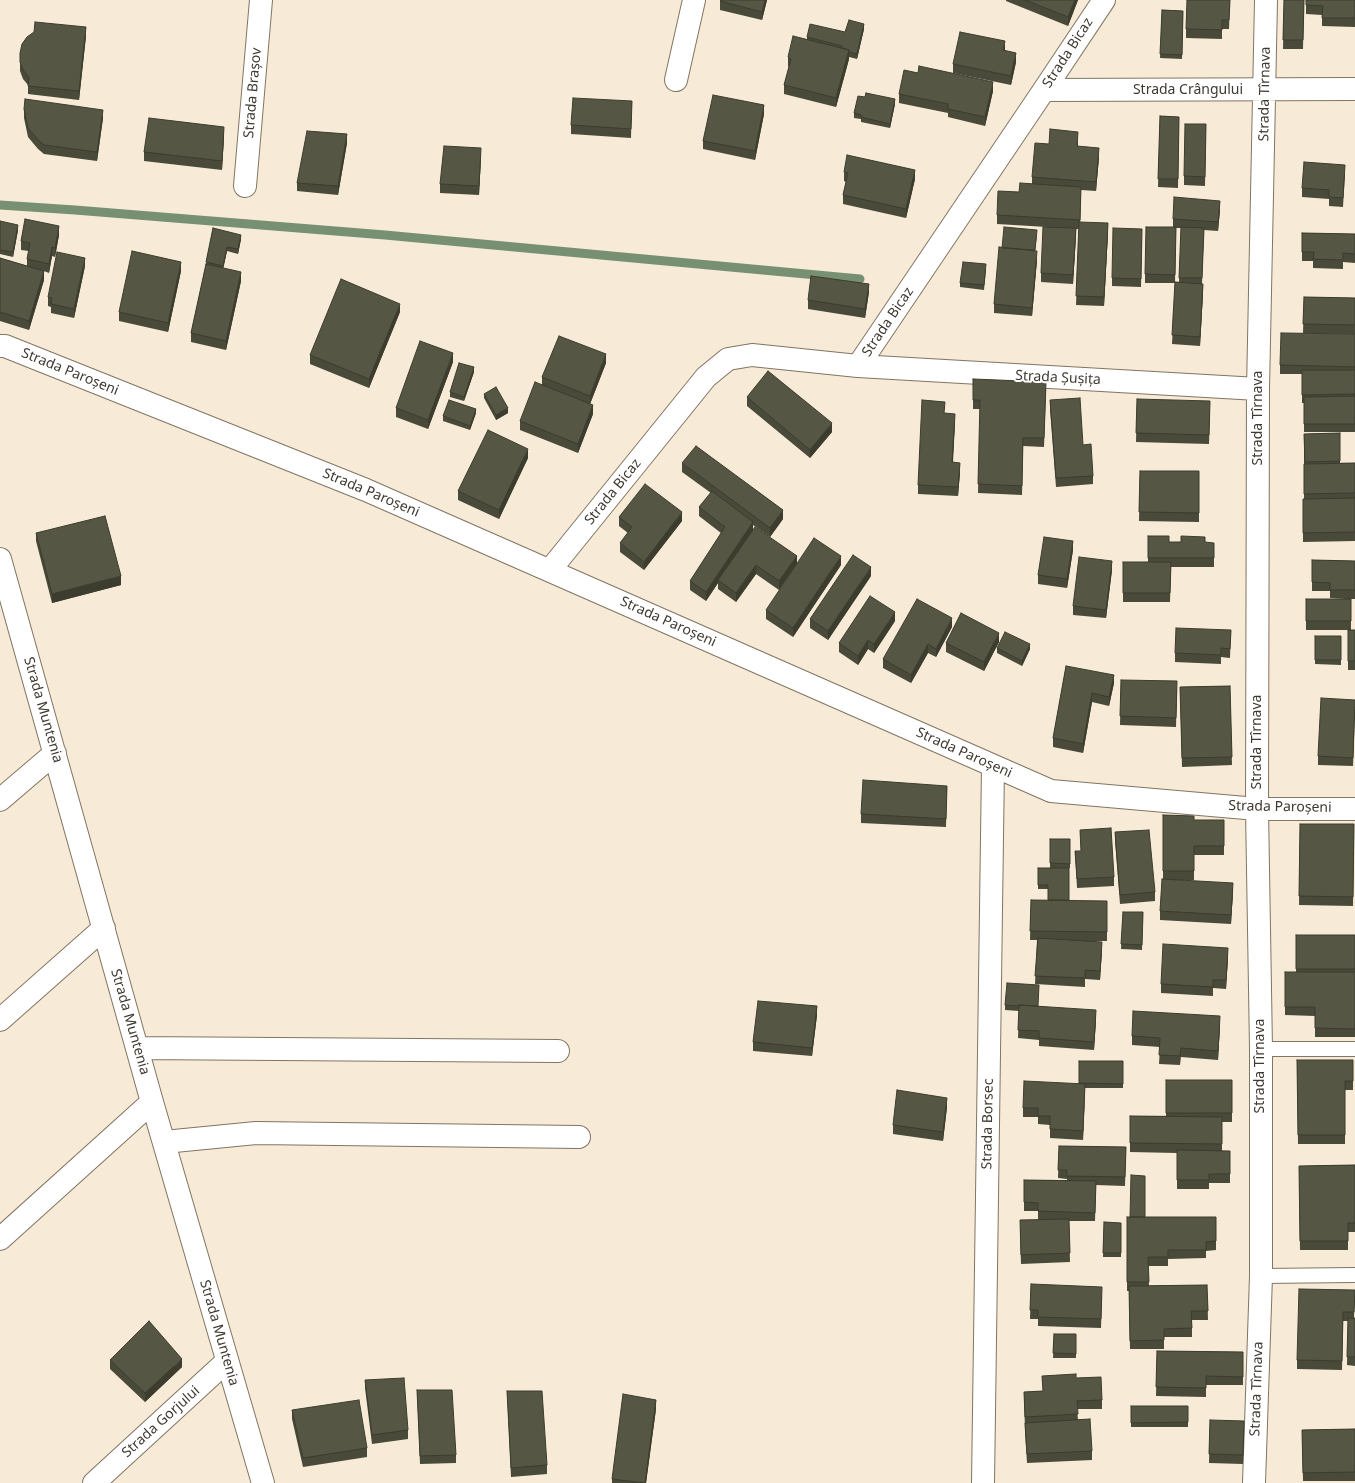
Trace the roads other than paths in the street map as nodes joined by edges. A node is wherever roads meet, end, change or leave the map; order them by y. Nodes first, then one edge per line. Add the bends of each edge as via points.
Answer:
1 (261, 0) edge
2 (694, 0) edge
3 (1104, 0) edge
4 (1266, 0) edge
5 (676, 80) dead end
6 (1355, 89) edge
7 (1044, 90) junction
8 (1265, 90) junction
9 (244, 186) dead end
10 (0, 346) edge
11 (858, 366) junction
12 (1258, 390) junction
13 (550, 570) junction
14 (2, 573) edge
15 (55, 753) junction
16 (993, 766) junction
17 (0, 800) edge
18 (1257, 809) junction
19 (1355, 809) edge
20 (104, 928) junction
21 (0, 1020) edge
22 (137, 1048) junction
23 (1261, 1049) junction
24 (1355, 1049) edge
25 (558, 1051) dead end
26 (152, 1102) junction
27 (579, 1137) dead end
28 (164, 1142) junction
29 (0, 1239) edge
30 (1355, 1275) edge
31 (1261, 1276) junction
32 (227, 1361) junction
33 (94, 1483) edge
34 (263, 1483) edge
35 (983, 1483) edge
36 (1254, 1483) edge

1 - 9 street, Strada Brașov
2 - 5 street
3 - 7 street, Strada Bicaz
4 - 8 street, Strada Tîrnava
6 - 8 street, Strada Crângului
7 - 8 street, Strada Crângului
7 - 11 street, Strada Bicaz
8 - 12 street, Strada Tîrnava
10 - 13 street, Strada Paroșeni via 366,490
11 - 12 street, Strada Șușița
11 - 13 street, Strada Bicaz via 752,355 728,359 706,378
12 - 18 street, Strada Tîrnava
13 - 16 street, Strada Paroșeni
14 - 15 street, Strada Muntenia
15 - 17 street
15 - 20 street, Strada Muntenia
16 - 18 street, Strada Paroșeni via 1051,791
16 - 35 street, Strada Borsec
18 - 19 street, Strada Paroșeni
18 - 23 street, Strada Tîrnava
20 - 21 street
20 - 22 street, Strada Muntenia
22 - 25 street
22 - 26 street, Strada Muntenia
23 - 24 lane
23 - 31 street, Strada Tîrnava
26 - 28 street, Strada Muntenia
26 - 29 street
27 - 28 street via 256,1133
28 - 32 street, Strada Muntenia
30 - 31 lane
31 - 36 street, Strada Tîrnava
32 - 33 street, Strada Gorjului
32 - 34 street, Strada Muntenia

